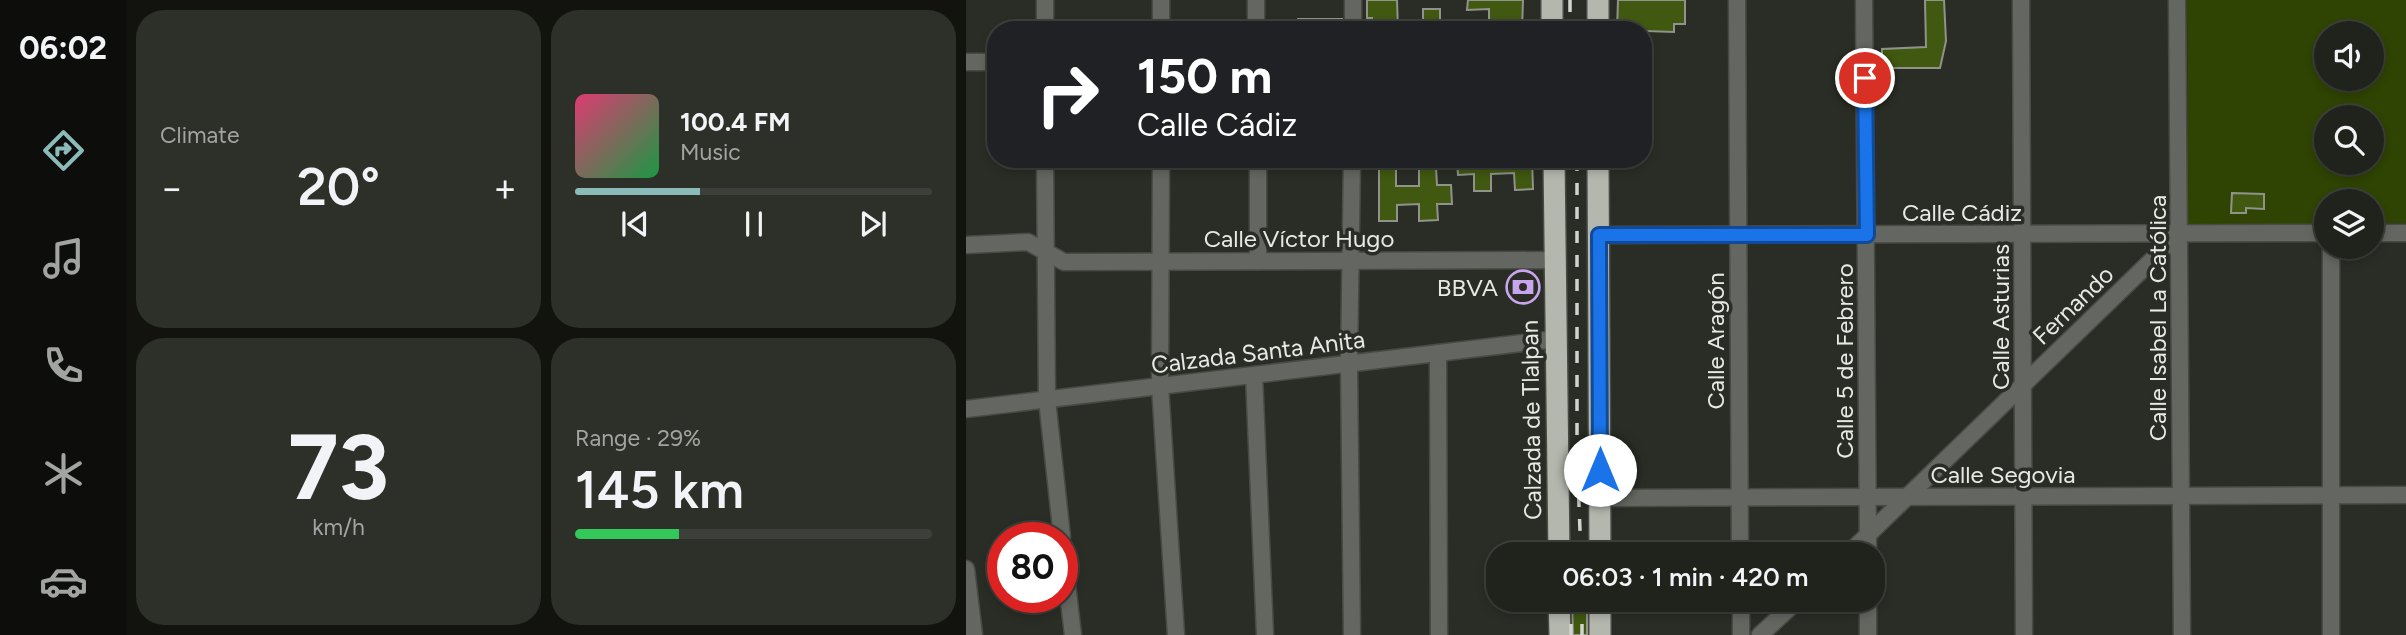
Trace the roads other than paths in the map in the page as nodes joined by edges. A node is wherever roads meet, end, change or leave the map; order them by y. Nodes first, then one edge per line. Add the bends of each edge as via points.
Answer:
1 (1045, 0) edge
2 (1161, 0) edge
3 (1256, 0) edge
4 (1353, 0) edge
5 (1552, 0) edge
6 (1598, 0) edge
7 (1737, 0) edge
8 (1864, 0) edge
9 (2021, 0) edge
10 (2178, 0) edge
11 (1045, 21) edge
12 (1161, 21) edge
13 (1256, 21) edge
14 (1353, 21) edge
15 (1552, 21) edge
16 (1598, 21) edge
17 (966, 62) edge
18 (987, 62) edge
19 (1045, 168) edge
20 (1161, 168) edge
21 (1258, 168) edge
22 (1352, 168) edge
23 (1554, 168) edge
24 (1598, 168) edge
25 (2314, 233) edge
26 (2384, 233) edge
27 (2406, 233) edge
28 (2023, 234) junction
29 (2179, 234) junction
30 (1599, 235) junction
31 (1737, 235) junction
32 (1867, 235) junction
33 (966, 245) edge
34 (1046, 253) junction
35 (2331, 259) edge
36 (1161, 260) junction
37 (1555, 260) junction
38 (1258, 261) junction
39 (1352, 261) junction
40 (1556, 339) junction
41 (1438, 353) junction
42 (1349, 364) junction
43 (1254, 375) junction
44 (2022, 385) junction
45 (1160, 386) junction
46 (1046, 400) junction
47 (966, 409) edge
48 (2329, 495) junction
49 (2406, 495) edge
50 (2023, 496) junction
51 (2181, 496) junction
52 (1739, 497) junction
53 (1868, 497) junction
54 (1907, 497) junction
55 (1600, 498) junction
56 (1060, 522) edge
57 (1868, 535) junction
58 (1559, 542) edge
59 (1600, 542) edge
60 (1740, 542) edge
61 (1861, 542) edge
62 (1868, 542) edge
63 (966, 569) edge
64 (1559, 612) edge
65 (1600, 612) edge
66 (1741, 612) edge
67 (1785, 612) edge
68 (1868, 612) edge
69 (1070, 613) edge
70 (974, 635) edge
71 (1073, 635) edge
72 (1175, 635) edge
73 (1265, 635) edge
74 (1352, 635) edge
75 (1439, 635) edge
76 (1560, 635) edge
77 (1600, 635) edge
78 (1741, 635) edge
79 (1760, 635) edge
80 (1868, 635) edge
81 (2024, 635) edge
82 (2182, 635) edge
83 (2331, 635) edge

1 - 11 street
2 - 12 street
3 - 13 street
4 - 14 street
5 - 15 highway
6 - 16 highway
7 - 31 street, Calle Aragón
8 - 32 street, Calle 5 de Febrero
9 - 28 street, Calle Asturias
10 - 29 street, Calle Isabel La Católica
17 - 18 street
19 - 34 street
20 - 36 street
21 - 38 street
22 - 39 street
23 - 37 highway, Calzada de Tlalpan
24 - 30 highway
25 - 29 street, Calle Cádiz
26 - 27 street
28 - 29 street, Calle Cádiz
28 - 32 street, Calle Cádiz
28 - 44 street, Calle Asturias
29 - 44 street, Fernando
29 - 51 street, Calle Isabel La Católica
30 - 31 street, Calle Cádiz
30 - 55 highway
31 - 32 street, Calle Cádiz
31 - 52 street, Calle Aragón
32 - 53 street, Calle 5 de Febrero
33 - 34 street, Calle Víctor Hugo via 1028,242
34 - 36 street, Calle Víctor Hugo via 1064,262
34 - 46 street
35 - 48 street
36 - 38 street, Calle Víctor Hugo
36 - 45 street
37 - 39 street, Calle Víctor Hugo
37 - 40 highway, Calzada de Tlalpan
38 - 39 street, Calle Víctor Hugo
39 - 42 street
40 - 41 street, Calzada Santa Anita
40 - 58 highway, Calzada de Tlalpan
41 - 42 street, Calzada Santa Anita
41 - 75 street
42 - 43 street, Calzada Santa Anita
42 - 74 street
43 - 45 street, Calzada Santa Anita
43 - 73 street
44 - 50 street, Calle Asturias
44 - 54 street, Fernando
45 - 46 street, Calzada Santa Anita
45 - 72 street
46 - 47 street, Calzada Santa Anita
46 - 56 street
48 - 49 street, Calle Segovia
48 - 51 street, Calle Segovia
48 - 83 street
50 - 51 street, Calle Segovia
50 - 54 street, Calle Segovia
50 - 81 street, Calle Asturias
51 - 82 street, Calle Isabel La Católica
52 - 53 street, Calle Segovia
52 - 55 street, Calle Segovia
52 - 60 street, Calle Aragón
53 - 54 street, Calle Segovia
53 - 57 street, Calle 5 de Febrero
54 - 57 street, Fernando
55 - 59 highway
57 - 61 street, Fernando
57 - 62 street, Calle 5 de Febrero
63 - 70 street
64 - 76 highway
65 - 77 highway
66 - 78 street
67 - 79 street
68 - 80 street
69 - 71 street

